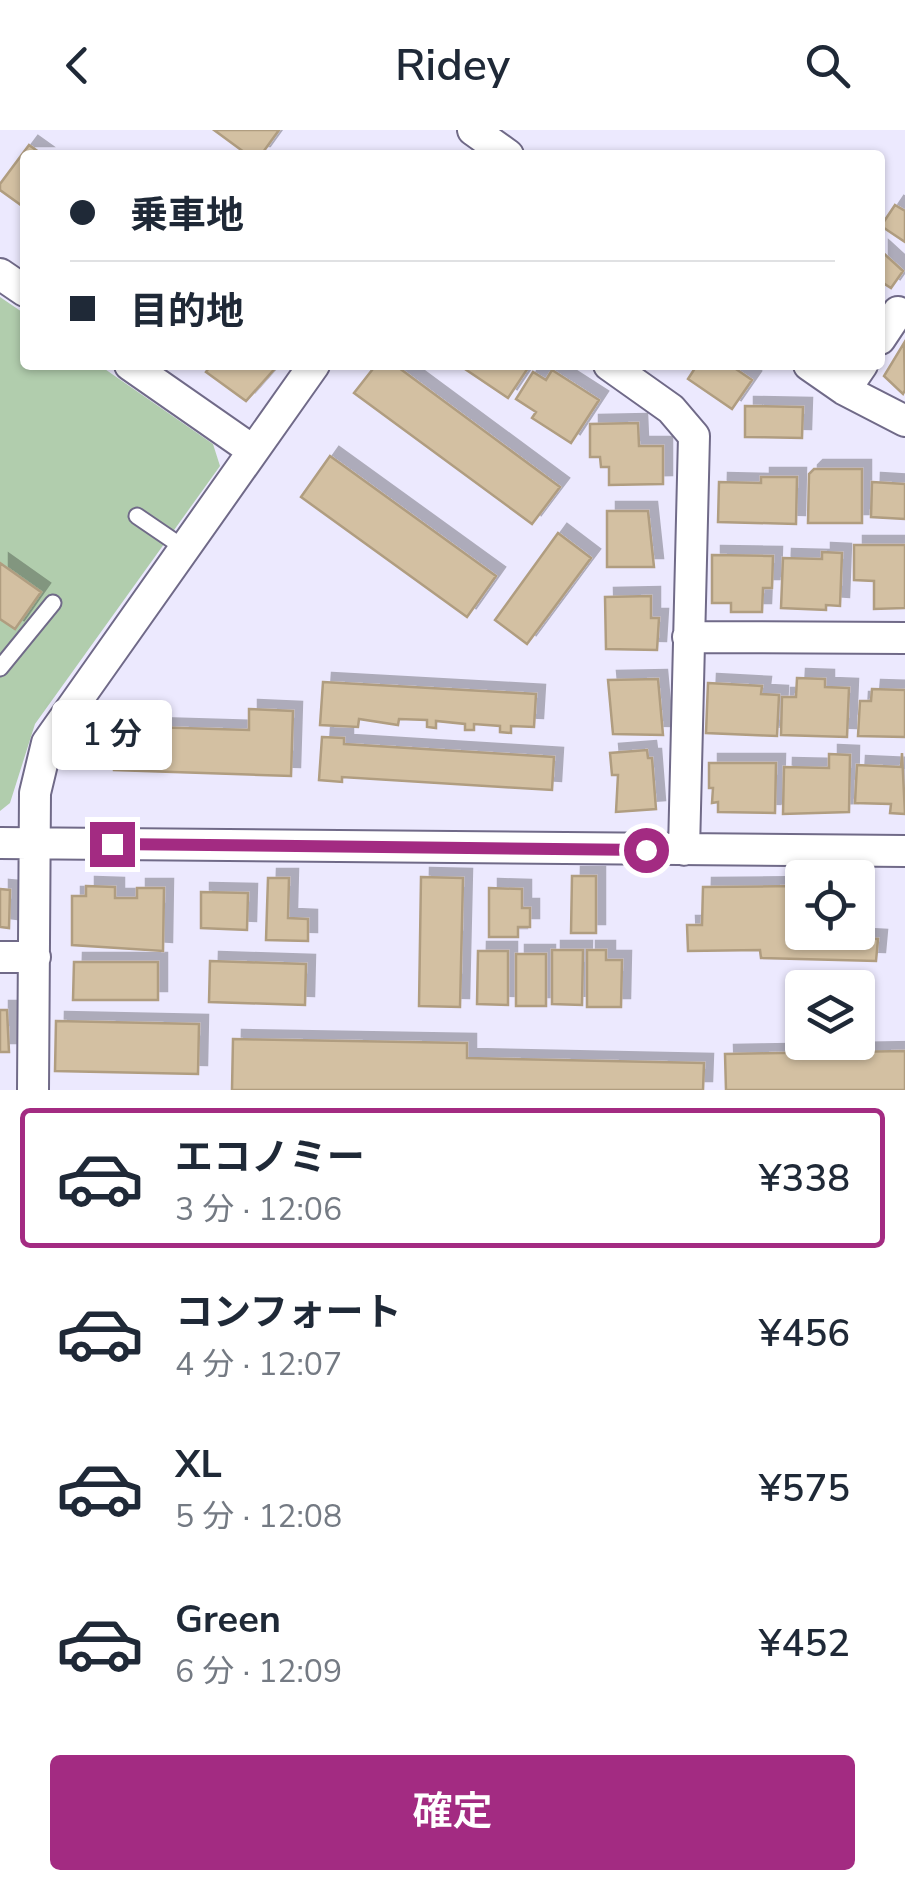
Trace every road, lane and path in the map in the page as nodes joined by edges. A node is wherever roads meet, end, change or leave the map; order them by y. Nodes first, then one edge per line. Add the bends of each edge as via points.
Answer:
1 (898, 312) dead end
2 (885, 332) edge
3 (137, 370) edge
4 (310, 370) edge
5 (616, 370) edge
6 (826, 370) edge
7 (853, 378) edge
8 (905, 421) edge
9 (252, 450) junction
10 (137, 516) dead end
11 (184, 548) junction
12 (53, 602) dead end
13 (688, 637) junction
14 (905, 638) edge
15 (0, 668) edge
16 (0, 843) edge
17 (36, 843) junction
18 (684, 850) junction
19 (905, 851) edge
20 (0, 957) edge
21 (35, 957) junction
22 (32, 1090) edge

1 - 2 street
3 - 9 street
4 - 9 street
5 - 13 street via 671,410 694,436
6 - 7 street
7 - 8 street
9 - 11 street
10 - 11 lane
11 - 17 street via 47,742 35,793
12 - 15 lane
13 - 14 street
13 - 18 street
16 - 17 street
17 - 18 street
17 - 21 street
18 - 19 street
20 - 21 street
21 - 22 street

